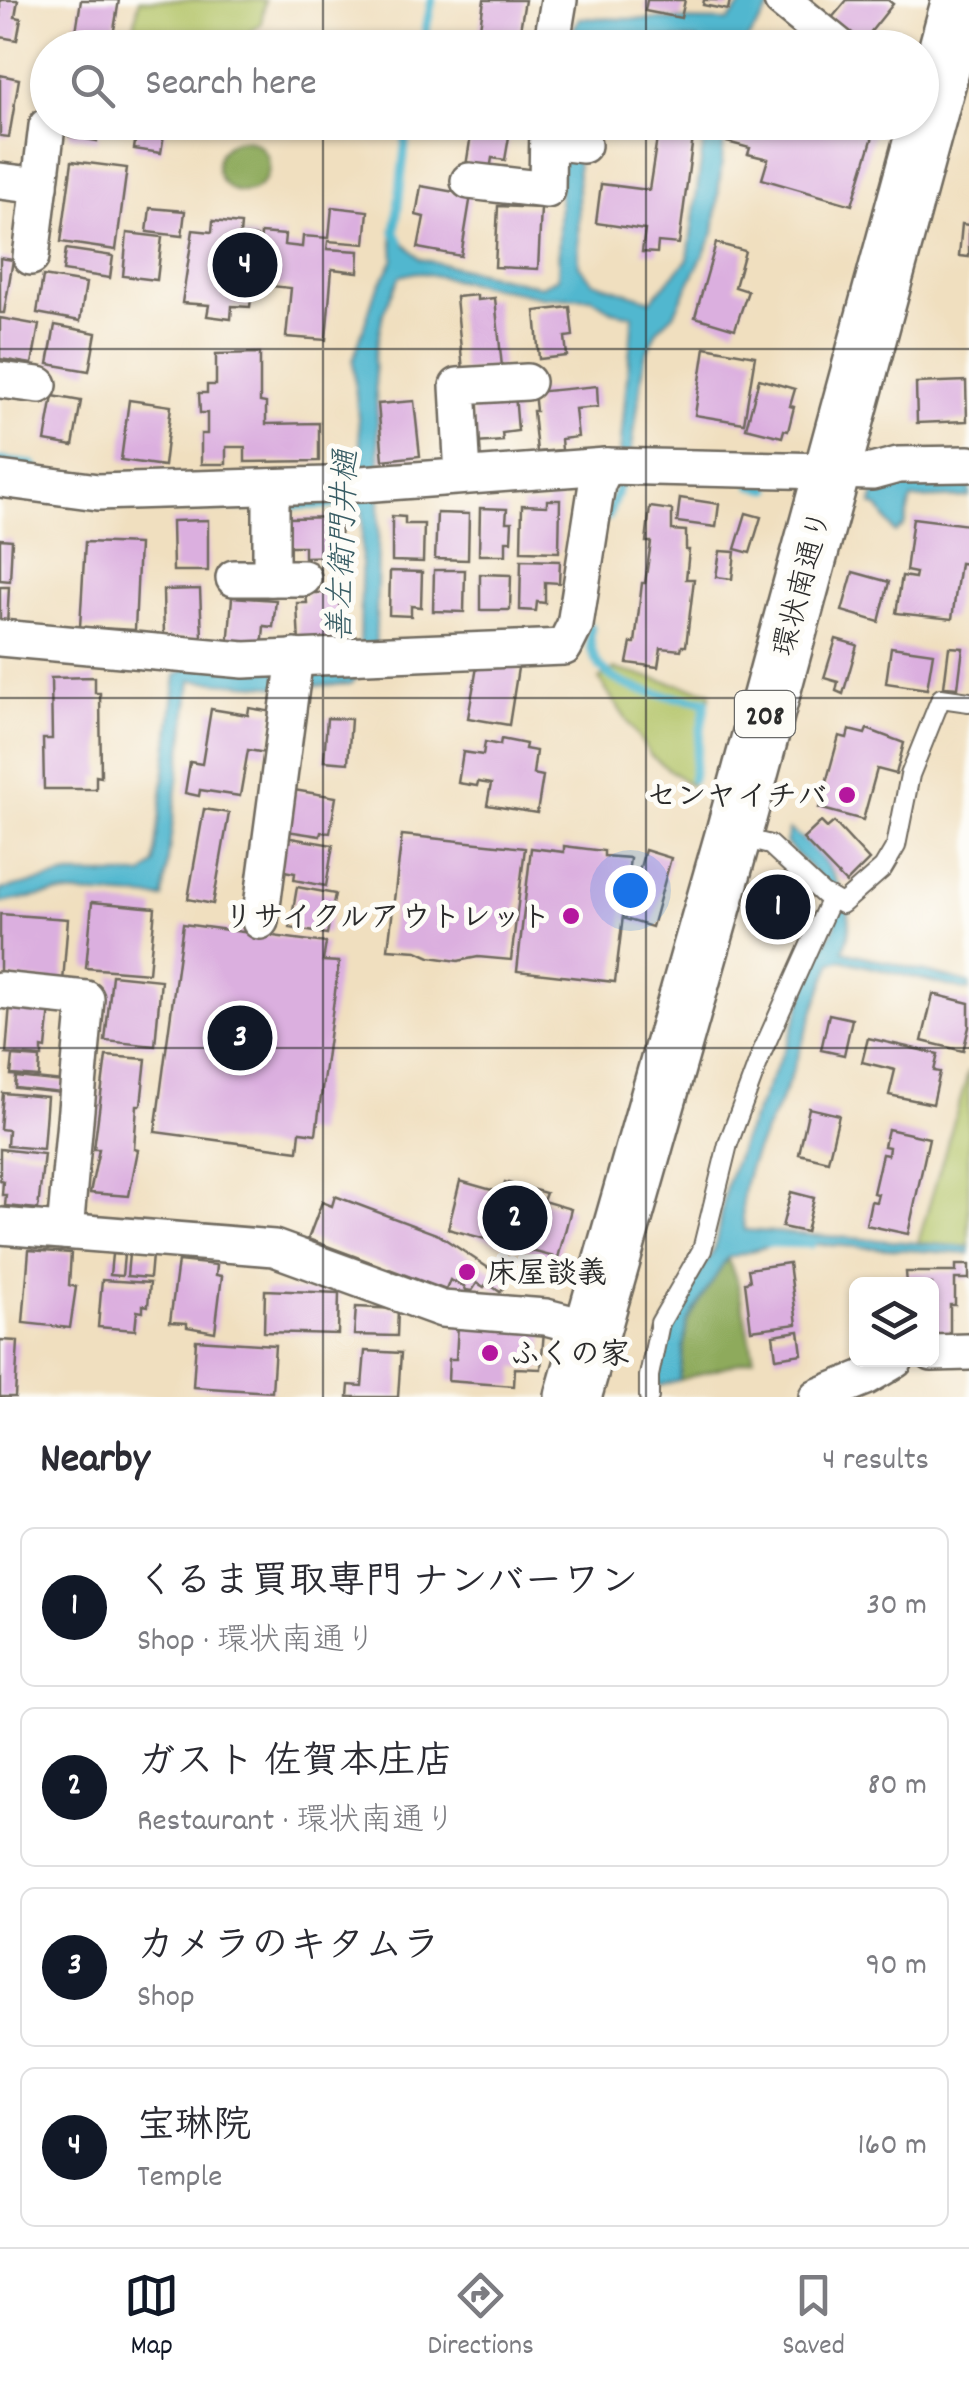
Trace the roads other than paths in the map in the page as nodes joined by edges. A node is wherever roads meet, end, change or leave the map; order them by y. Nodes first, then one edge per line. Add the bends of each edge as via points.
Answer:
1 (559, 0) edge
2 (782, 0) edge
3 (554, 30) edge
4 (819, 30) edge
5 (946, 59) edge
6 (939, 84) edge
7 (45, 140) edge
8 (558, 140) edge
9 (923, 140) edge
10 (0, 180) edge
11 (468, 181) dead end
12 (40, 186) junction
13 (30, 257) dead end
14 (0, 380) edge
15 (527, 382) dead end
16 (39, 386) dead end
17 (969, 464) edge
18 (617, 466) junction
19 (831, 471) junction
20 (464, 476) junction
21 (30, 483) edge
22 (271, 500) junction
23 (234, 578) dead end
24 (0, 638) edge
25 (294, 671) junction
26 (969, 702) edge
27 (733, 836) junction
28 (831, 898) junction
29 (260, 921) dead end
30 (0, 990) edge
31 (0, 1226) edge
32 (65, 1232) junction
33 (592, 1329) junction
34 (969, 1352) edge
35 (939, 1354) edge
36 (882, 1367) edge
37 (574, 1397) edge
38 (649, 1397) edge
39 (816, 1397) edge

1 - 3 street
2 - 4 street
5 - 6 highway, 環状南通り / 208
7 - 12 street
8 - 11 street via 547,190
9 - 19 highway, 環状南通り / 208
10 - 12 street
12 - 13 street
14 - 16 street
15 - 20 street via 458,386
17 - 19 street
18 - 19 street
18 - 20 street
18 - 25 street via 597,484 575,625 564,647 365,655
19 - 27 highway, 環状南通り / 208
20 - 22 street
21 - 22 street
22 - 23 street via 286,578
24 - 25 street via 244,660
25 - 29 street
26 - 28 lane via 941,698 910,775 896,846 883,868 842,904
27 - 28 lane via 770,846
27 - 33 highway, 環状南通り / 208
28 - 38 lane via 735,1125 702,1250 660,1323
30 - 32 street via 86,999
31 - 32 street
32 - 33 street via 274,1248 442,1309 546,1317
33 - 37 highway, 環状南通り / 208
34 - 35 street
36 - 39 street

